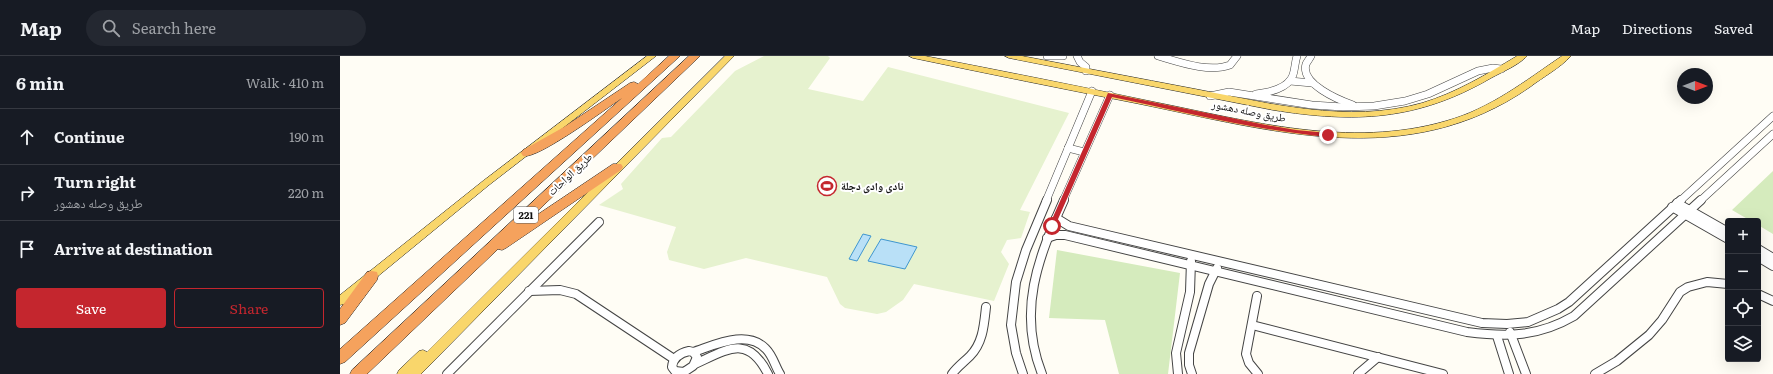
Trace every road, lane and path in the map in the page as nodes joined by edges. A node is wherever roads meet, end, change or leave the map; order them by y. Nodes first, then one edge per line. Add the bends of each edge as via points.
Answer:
1 (695, 56) edge
2 (730, 56) edge
3 (913, 56) edge
4 (1009, 56) edge
5 (1047, 56) edge
6 (1063, 56) edge
7 (1076, 56) edge
8 (1158, 56) edge
9 (1237, 56) edge
10 (1297, 56) edge
11 (1311, 56) edge
12 (1522, 56) edge
13 (1567, 56) edge
14 (650, 57) edge
15 (673, 58) edge
16 (1029, 58) edge
17 (1501, 69) junction
18 (1086, 71) junction
19 (1290, 81) junction
20 (1312, 83) junction
21 (1092, 91) junction
22 (1250, 94) junction
23 (1110, 95) junction
24 (1210, 96) junction
25 (1358, 107) junction
26 (1773, 116) edge
27 (1773, 134) edge
28 (1068, 148) junction
29 (1084, 152) junction
30 (527, 153) junction
31 (618, 167) junction
32 (1675, 205) junction
33 (1687, 212) junction
34 (1056, 218) junction
35 (599, 222) dead end
36 (1725, 231) edge
37 (1725, 237) edge
38 (1047, 238) junction
39 (1761, 251) edge
40 (1773, 258) edge
41 (1761, 259) edge
42 (1191, 261) junction
43 (1218, 261) junction
44 (472, 266) junction
45 (1773, 266) edge
46 (1216, 272) junction
47 (372, 276) junction
48 (1725, 284) edge
49 (530, 291) junction
50 (1761, 295) edge
51 (1257, 296) dead end
52 (340, 301) edge
53 (1773, 301) edge
54 (986, 307) dead end
55 (340, 319) edge
56 (1506, 324) junction
57 (1252, 325) junction
58 (456, 330) junction
59 (1497, 336) junction
60 (1512, 336) junction
61 (693, 352) junction
62 (1378, 357) junction
63 (340, 358) edge
64 (695, 364) junction
65 (672, 366) edge
66 (686, 372) edge
67 (357, 374) edge
68 (403, 374) edge
69 (413, 374) edge
70 (447, 374) edge
71 (768, 374) edge
72 (780, 374) edge
73 (952, 374) edge
74 (1023, 374) edge
75 (1042, 374) edge
76 (1178, 374) edge
77 (1192, 374) edge
78 (1258, 374) edge
79 (1358, 374) edge
80 (1443, 374) edge
81 (1509, 374) edge
82 (1526, 374) edge
83 (1595, 374) edge

1 - 44 highway, طريق الواحات / 221
2 - 31 main road
3 - 21 main road, طريق وصله دهشور
4 - 16 main road, طريق وصله دهشور
5 - 6 street
7 - 18 street via 1086,67
8 - 9 street via 1218,68 1230,65
10 - 19 street
11 - 20 street via 1306,62 1306,72
12 - 17 main road, طريق وصله دهشور
13 - 23 main road, طريق وصله دهشور via 1506,98 1462,120 1422,131 1384,135 1296,132
14 - 30 main road
15 - 30 highway via 568,130
15 - 63 highway, طريق الواحات / 221
16 - 18 main road, طريق وصله دهشور
17 - 24 main road, طريق وصله دهشور via 1446,98 1415,107 1379,113 1343,115 1299,112
17 - 25 street via 1483,68 1418,98
18 - 24 main road, طريق وصله دهشور
19 - 20 street
19 - 22 street via 1270,91
20 - 25 street via 1331,96
21 - 23 main road, طريق وصله دهشور
21 - 28 street
22 - 24 street via 1229,92
22 - 25 street via 1296,104
23 - 29 street
26 - 32 street
27 - 33 street
28 - 29 street
28 - 74 street via 1026,250 1014,291 1012,329
29 - 34 street
30 - 47 main road
31 - 44 highway
31 - 58 main road
32 - 33 street
32 - 56 street via 1569,302 1539,319
33 - 36 street
33 - 37 street
33 - 60 street via 1574,316 1549,330
34 - 38 street
34 - 42 street via 1069,226
35 - 49 street
38 - 42 street via 1065,235
38 - 75 street via 1036,269 1031,308 1032,341
39 - 40 street
41 - 45 street
42 - 43 street
42 - 46 street
42 - 76 street via 1190,294 1175,349
43 - 46 street
43 - 56 street via 1482,323
44 - 67 highway, طريق الواحات / 221
46 - 59 street via 1467,332
46 - 77 street via 1209,284 1189,353
47 - 52 main road
47 - 55 highway
48 - 83 street via 1707,282 1680,292 1666,316 1649,335 1617,361
49 - 65 street via 560,290 576,294 593,304
49 - 70 street
50 - 53 street
51 - 57 street
54 - 73 street via 982,338 970,356
56 - 60 street
57 - 62 street
57 - 78 street via 1246,354 1249,363
58 - 68 main road via 433,346
58 - 69 main road
59 - 60 street
59 - 81 street
60 - 82 street
61 - 64 street via 697,357
61 - 65 street via 685,352
61 - 72 street via 735,340 751,340 766,348
62 - 79 street
62 - 80 street
64 - 66 street
64 - 71 street via 725,350 744,349 758,355
65 - 66 street via 677,372

